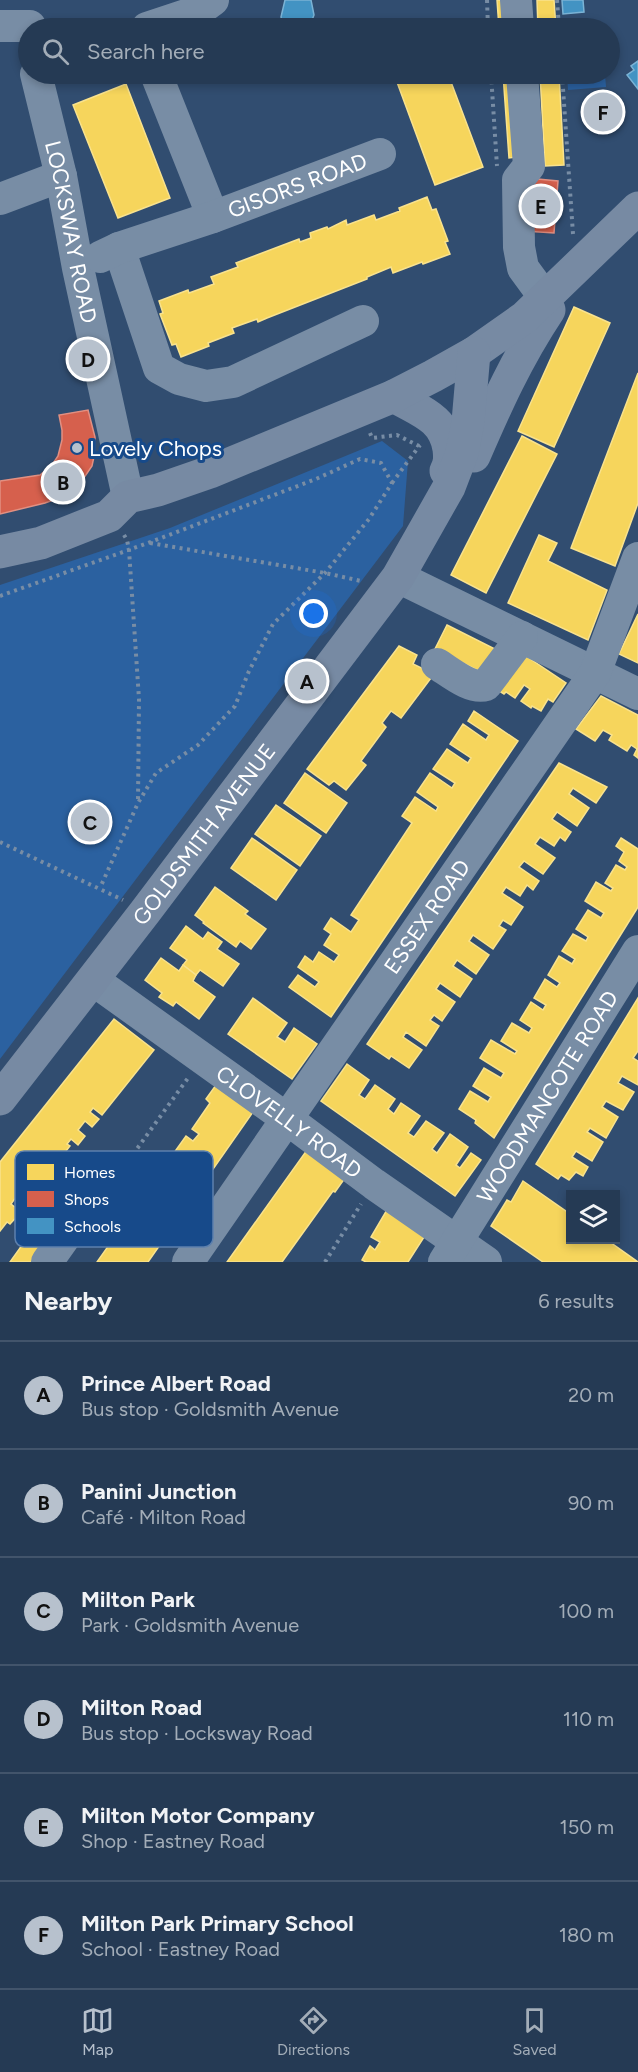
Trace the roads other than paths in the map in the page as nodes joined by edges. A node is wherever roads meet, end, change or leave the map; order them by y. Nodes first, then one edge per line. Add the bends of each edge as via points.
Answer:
1 (516, 0) edge
2 (206, 5) edge
3 (173, 18) edge
4 (517, 18) edge
5 (39, 84) edge
6 (160, 84) edge
7 (523, 84) edge
8 (380, 154) dead end
9 (62, 176) junction
10 (0, 199) edge
11 (638, 208) edge
12 (213, 217) junction
13 (119, 248) junction
14 (78, 268) junction
15 (576, 269) junction
16 (545, 298) junction
17 (363, 321) dead end
18 (474, 353) junction
19 (503, 388) junction
20 (394, 396) junction
21 (118, 506) junction
22 (0, 552) edge
23 (638, 558) edge
24 (396, 579) junction
25 (522, 638) junction
26 (437, 664) dead end
27 (595, 672) junction
28 (638, 694) edge
29 (638, 951) edge
30 (93, 980) junction
31 (0, 1099) edge
32 (287, 1119) junction
33 (213, 1226) edge
34 (58, 1247) edge
35 (198, 1247) edge
36 (450, 1251) edge
37 (47, 1262) edge
38 (188, 1262) edge
39 (486, 1262) edge

1 - 4 street
2 - 3 street
5 - 9 street, LOCKSWAY ROAD
6 - 12 street, GISORS ROAD
7 - 16 street via 529,166 518,180 519,247 523,268
8 - 12 street, GISORS ROAD
9 - 10 street
9 - 14 street, LOCKSWAY ROAD
11 - 15 main road
12 - 13 street, GISORS ROAD
13 - 14 street, GISORS ROAD
13 - 17 street via 159,368 178,379 206,386 233,382
14 - 21 street, LOCKSWAY ROAD
15 - 16 main road
15 - 19 main road, GOLDSMITH AVENUE via 525,345
16 - 18 main road
18 - 19 main road
18 - 20 main road
18 - 24 main road, GOLDSMITH AVENUE via 462,453 449,487
19 - 24 main road, GOLDSMITH AVENUE via 473,458 430,537
20 - 21 main road
20 - 24 main road via 429,434 447,436 450,463
21 - 22 main road via 41,543
23 - 27 street, ESSEX ROAD
24 - 25 street
24 - 30 main road, GOLDSMITH AVENUE
25 - 26 street via 486,685 480,687
25 - 27 street
27 - 28 street
27 - 32 street, ESSEX ROAD
29 - 36 street, WOODMANCOTE ROAD
30 - 31 main road, GOLDSMITH AVENUE
30 - 32 street, CLOVELLY ROAD
32 - 33 street, ESSEX ROAD
32 - 36 street, CLOVELLY ROAD via 374,1184
34 - 37 street
35 - 38 street, ESSEX ROAD
36 - 39 street, CLOVELLY ROAD

